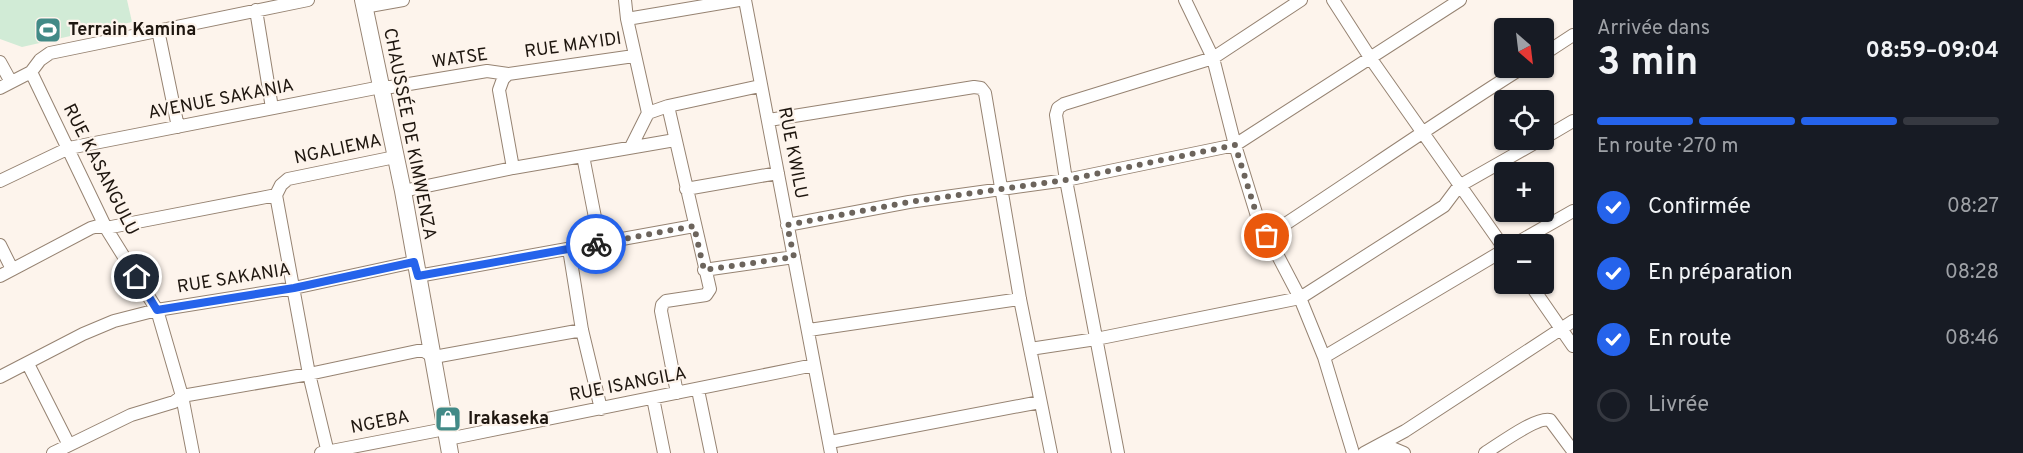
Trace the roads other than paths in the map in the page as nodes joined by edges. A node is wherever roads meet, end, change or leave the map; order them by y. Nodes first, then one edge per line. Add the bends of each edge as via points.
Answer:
1 (308, 0) edge
2 (403, 0) edge
3 (625, 0) edge
4 (739, 0) edge
5 (745, 0) edge
6 (1185, 0) edge
7 (1301, 0) edge
8 (1333, 0) edge
9 (1460, 0) edge
10 (274, 3) edge
11 (363, 4) edge
12 (256, 10) junction
13 (627, 19) junction
14 (158, 30) junction
15 (1573, 35) edge
16 (1554, 47) edge
17 (634, 56) junction
18 (1213, 58) junction
19 (1371, 59) junction
20 (0, 62) edge
21 (31, 72) junction
22 (507, 74) junction
23 (1506, 78) edge
24 (6, 85) edge
25 (760, 86) junction
26 (381, 87) junction
27 (668, 106) junction
28 (272, 108) junction
29 (648, 113) junction
30 (769, 120) junction
31 (1573, 121) edge
32 (178, 127) junction
33 (1423, 131) junction
34 (1554, 132) edge
35 (675, 140) junction
36 (1235, 145) junction
37 (631, 147) junction
38 (69, 148) junction
39 (1523, 150) edge
40 (583, 156) junction
41 (395, 157) junction
42 (513, 168) junction
43 (778, 173) junction
44 (1066, 180) junction
45 (0, 182) edge
46 (1459, 186) junction
47 (686, 189) junction
48 (1002, 189) junction
49 (403, 191) junction
50 (276, 195) junction
51 (1573, 211) edge
52 (787, 225) junction
53 (694, 226) junction
54 (106, 228) junction
55 (1533, 234) edge
56 (1494, 235) edge
57 (1267, 236) junction
58 (600, 243) junction
59 (0, 245) edge
60 (569, 249) junction
61 (1494, 255) edge
62 (794, 257) junction
63 (12, 269) junction
64 (416, 269) junction
65 (704, 270) junction
66 (0, 276) edge
67 (294, 288) junction
68 (1537, 294) edge
69 (1300, 298) junction
70 (1020, 299) junction
71 (157, 310) junction
72 (1573, 321) edge
73 (1561, 328) junction
74 (582, 330) junction
75 (809, 330) junction
76 (1096, 339) junction
77 (1573, 346) edge
78 (1030, 349) junction
79 (434, 357) junction
80 (1324, 357) junction
81 (28, 364) junction
82 (814, 365) junction
83 (309, 374) junction
84 (0, 377) edge
85 (698, 390) junction
86 (677, 393) junction
87 (182, 396) junction
88 (653, 398) junction
89 (1040, 402) junction
90 (601, 409) junction
91 (448, 440) edge
92 (69, 445) junction
93 (831, 447) edge
94 (1573, 451) edge
95 (53, 453) edge
96 (193, 453) edge
97 (325, 453) edge
98 (664, 453) edge
99 (711, 453) edge
100 (1051, 453) edge
101 (1118, 453) edge
102 (1353, 453) edge
103 (1364, 453) edge
104 (1374, 453) edge
105 (1404, 453) edge
106 (1485, 453) edge

1 - 10 street
2 - 11 street
3 - 13 street
4 - 13 street
5 - 25 street, RUE KWILU
6 - 18 street
7 - 18 street
8 - 19 street
9 - 19 street
10 - 12 street
11 - 26 street, CHAUSSÉE DE KIMWENZA
12 - 14 street
12 - 28 street
13 - 17 street
14 - 21 street via 50,53
14 - 32 street
15 - 16 street
17 - 22 street, RUE MAYIDI
17 - 29 street
18 - 36 street
18 - 44 street via 1058,108
19 - 33 street
19 - 36 street
20 - 24 street
21 - 24 street
21 - 38 street, RUE KASANGULU
22 - 26 street, WATSE via 487,71
22 - 42 street, RUE MAYIDI via 499,90
23 - 33 street
25 - 27 street
25 - 30 street, RUE KWILU
26 - 28 street, AVENUE SAKANIA
26 - 41 street, CHAUSSÉE DE KIMWENZA
27 - 29 street
27 - 35 street
28 - 32 street, AVENUE SAKANIA
29 - 37 street
30 - 43 street, RUE KWILU
30 - 48 street via 981,88
31 - 34 street
32 - 38 street, AVENUE SAKANIA
33 - 46 street
33 - 57 street
35 - 37 street
35 - 47 street
36 - 44 street
36 - 57 street
37 - 40 street
38 - 45 street, AVENUE SAKANIA
38 - 54 street, RUE KASANGULU
39 - 46 street
40 - 42 street
40 - 58 street
41 - 49 street, CHAUSSÉE DE KIMWENZA
41 - 50 street, NGALIEMA via 288,179
42 - 49 street
43 - 47 street
43 - 52 street, RUE KWILU
44 - 48 street
44 - 76 street
46 - 56 street
46 - 69 street via 1444,206
47 - 53 street
48 - 52 street
48 - 70 street
49 - 64 street, CHAUSSÉE DE KIMWENZA
50 - 54 street
50 - 67 street
51 - 55 street
52 - 62 street, RUE KWILU
53 - 58 street, RUE SAKANIA
53 - 65 street
54 - 63 street via 91,228
54 - 71 street, RUE KASANGULU
57 - 69 street
58 - 60 street, RUE SAKANIA
59 - 63 street
60 - 64 street, RUE SAKANIA
60 - 74 street
61 - 80 street
62 - 65 street
62 - 75 street, RUE KWILU
63 - 66 street
64 - 67 street, RUE SAKANIA
64 - 79 street, CHAUSSÉE DE KIMWENZA
65 - 86 street via 710,289 706,295 666,301 662,305
67 - 71 street, RUE SAKANIA
67 - 83 street
68 - 73 street
69 - 76 street
69 - 80 street
70 - 75 street
70 - 78 street
71 - 81 street, RUE SAKANIA via 102,326
71 - 87 street, RUE KASANGULU
72 - 73 street
73 - 77 street
73 - 103 street via 1405,431
74 - 79 street
74 - 90 street
75 - 82 street, RUE KWILU
76 - 78 street
76 - 101 street
78 - 89 street
79 - 83 street via 417,351
79 - 91 street, CHAUSSÉE DE KIMWENZA
80 - 102 street
81 - 84 street, RUE SAKANIA
81 - 92 street
82 - 85 street, RUE ISANGILA
82 - 93 street, RUE KWILU
83 - 87 street
83 - 97 street
85 - 86 street, RUE ISANGILA
85 - 99 street
86 - 88 street, RUE ISANGILA
87 - 92 street
87 - 96 street, RUE KASANGULU
88 - 90 street, RUE ISANGILA
88 - 98 street
89 - 93 street
89 - 100 street
90 - 91 street, RUE ISANGILA
91 - 97 street, NGEBA
92 - 95 street
94 - 106 street via 1546,418
104 - 105 street via 1392,448

